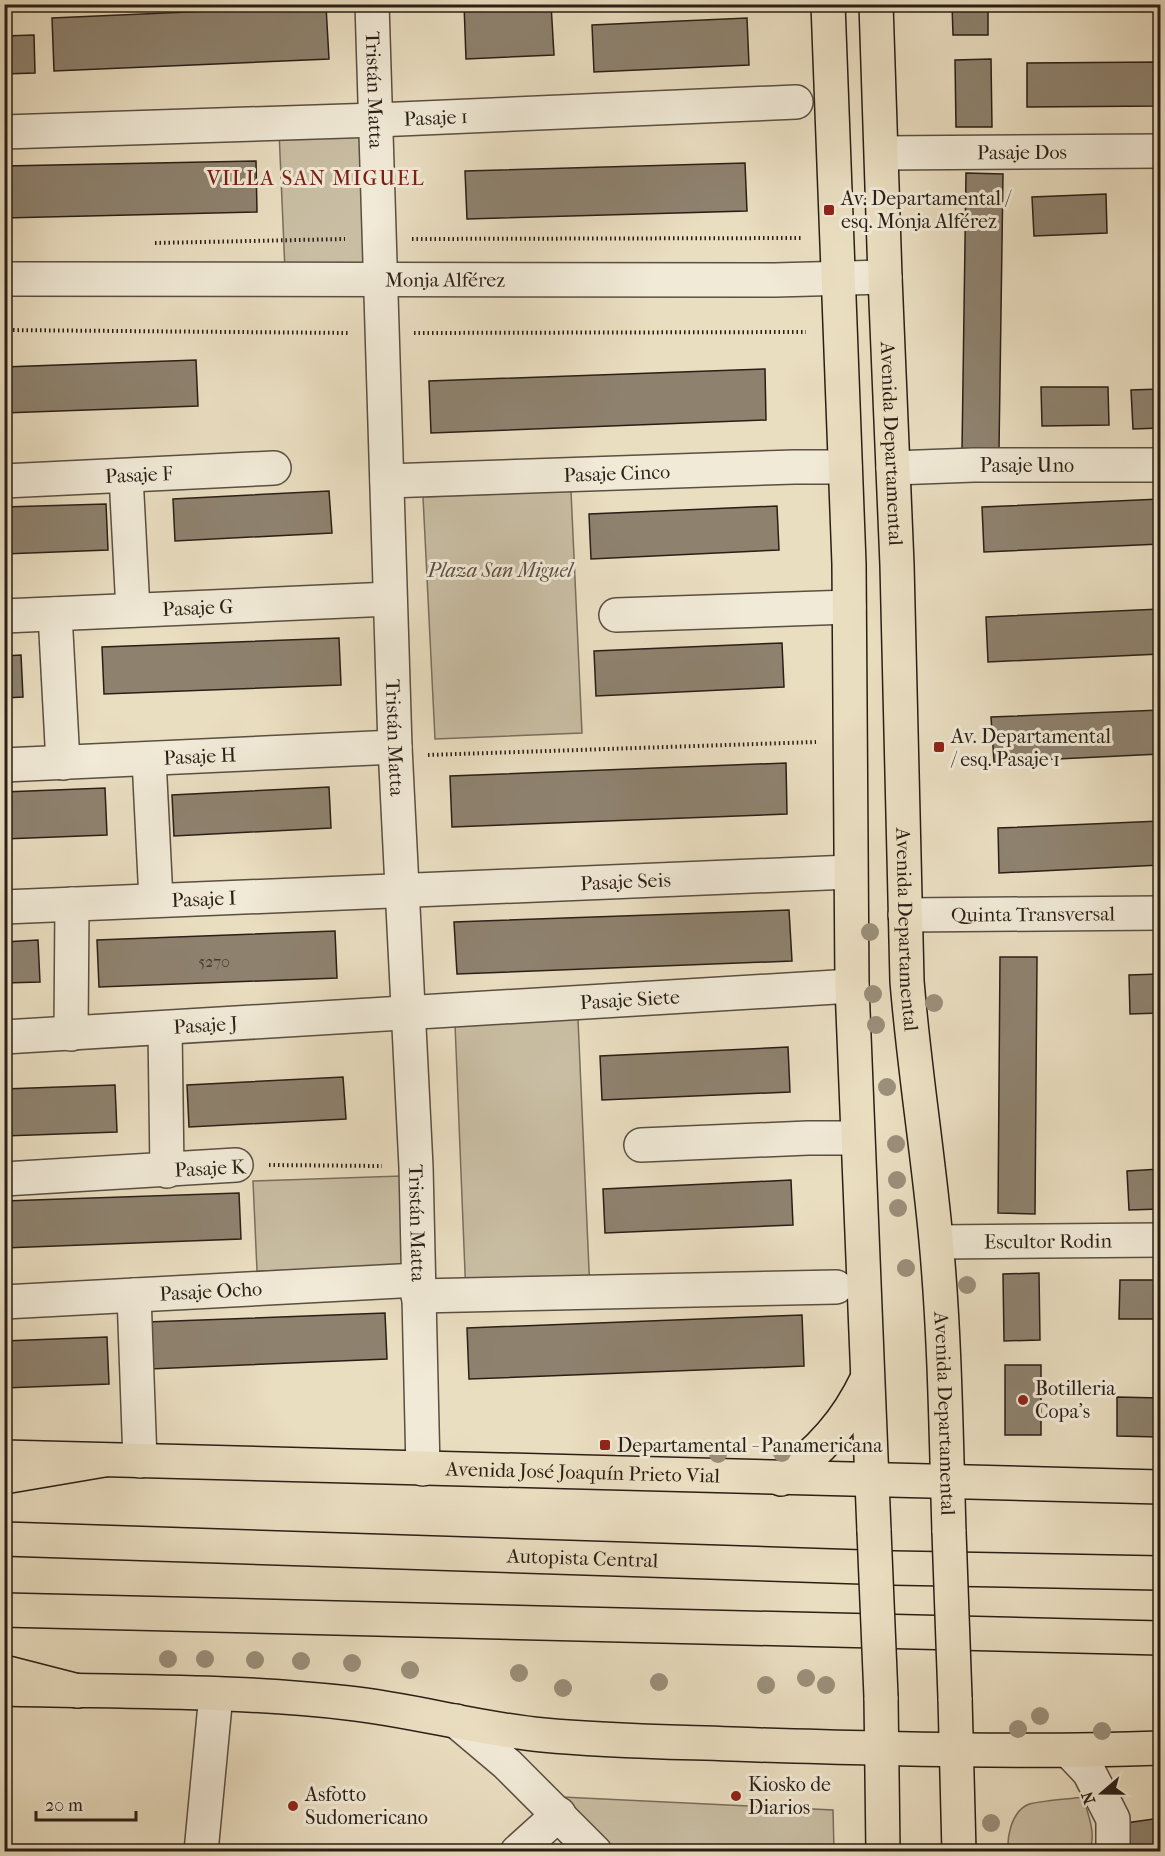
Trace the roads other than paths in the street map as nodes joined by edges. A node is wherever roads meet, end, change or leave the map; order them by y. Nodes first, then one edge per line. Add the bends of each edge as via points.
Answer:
1 (372, 4) edge
2 (828, 4) edge
3 (876, 4) edge
4 (796, 102) dead end
5 (376, 120) junction
6 (4, 132) edge
7 (1161, 151) edge
8 (882, 153) junction
9 (885, 277) junction
10 (4, 279) edge
11 (838, 279) junction
12 (381, 280) junction
13 (1161, 465) edge
14 (845, 467) junction
15 (274, 468) dead end
16 (893, 468) junction
17 (126, 476) junction
18 (4, 481) edge
19 (387, 481) junction
20 (390, 599) junction
21 (849, 607) junction
22 (133, 610) junction
23 (55, 614) junction
24 (616, 615) dead end
25 (4, 616) edge
26 (395, 752) junction
27 (149, 759) junction
28 (63, 763) junction
29 (4, 765) edge
30 (850, 872) junction
31 (401, 889) junction
32 (156, 900) junction
33 (72, 904) junction
34 (4, 907) edge
35 (1161, 913) edge
36 (905, 915) junction
37 (852, 986) junction
38 (408, 1012) junction
39 (165, 1029) junction
40 (71, 1034) junction
41 (4, 1037) edge
42 (857, 1138) junction
43 (641, 1145) dead end
44 (236, 1165) road end
45 (167, 1171) junction
46 (4, 1179) edge
47 (1161, 1240) edge
48 (937, 1242) junction
49 (836, 1287) dead end
50 (418, 1288) junction
51 (134, 1295) junction
52 (4, 1302) edge
53 (867, 1379) junction
54 (4, 1457) edge
55 (104, 1460) junction
56 (140, 1461) junction
57 (423, 1469) junction
58 (4, 1477) edge
59 (781, 1479) junction
60 (872, 1480) junction
61 (948, 1483) junction
62 (1161, 1487) edge
63 (4, 1539) edge
64 (1161, 1574) edge
65 (4, 1610) edge
66 (1161, 1638) edge
67 (4, 1672) edge
68 (4, 1689) edge
69 (78, 1691) junction
70 (216, 1694) junction
71 (456, 1721) junction
72 (882, 1748) junction
73 (1161, 1748) edge
74 (957, 1750) junction
75 (1069, 1751) junction
76 (559, 1814) junction
77 (201, 1851) edge
78 (517, 1851) edge
79 (595, 1851) edge
80 (883, 1851) edge
81 (959, 1851) edge
82 (1113, 1851) edge

1 - 5 street, Tristán Matta
2 - 11 main road
3 - 8 main road, Avenida Departamental
4 - 5 street, Pasaje 1
5 - 6 street, Pasaje 1
5 - 12 street, Tristán Matta
7 - 8 street, Pasaje Dos
8 - 9 main road, Avenida Departamental
9 - 11 street, Monja Alférez
9 - 16 main road, Avenida Departamental
10 - 12 street, Monja Alférez
11 - 12 street, Monja Alférez
11 - 14 main road
12 - 19 street, Tristán Matta
13 - 16 street, Pasaje Uno
14 - 19 street, Pasaje Cinco
14 - 21 main road
15 - 17 street, Pasaje F
16 - 36 main road, Avenida Departamental
17 - 18 street, Pasaje F
17 - 22 street
19 - 20 street, Tristán Matta
20 - 22 street, Pasaje G
20 - 26 street, Tristán Matta
21 - 24 street
21 - 30 main road
22 - 23 street, Pasaje G
23 - 25 street, Pasaje G
23 - 28 street
26 - 27 street, Pasaje H
26 - 31 street, Tristán Matta
27 - 28 street, Pasaje H
27 - 32 street
28 - 29 street, Pasaje H
30 - 31 street, Pasaje Seis
30 - 37 main road
31 - 32 street, Pasaje I
31 - 38 street, Tristán Matta
32 - 33 street, Pasaje I
33 - 34 street, Pasaje I
33 - 40 street
35 - 36 street, Quinta Transversal
36 - 48 main road, Avenida Departamental via 912,1047
37 - 38 street, Pasaje Siete
37 - 42 main road
38 - 39 street, Pasaje J
38 - 50 street, Tristán Matta
39 - 40 street, Pasaje J
39 - 45 street
40 - 41 street, Pasaje J
42 - 43 street
42 - 53 main road
44 - 45 street, Pasaje K
45 - 46 street, Pasaje K
47 - 48 street, Escultor Rodin
48 - 61 main road, Avenida Departamental
49 - 50 street, Pasaje Ocho
50 - 51 street, Pasaje Ocho
50 - 57 street, Tristán Matta
51 - 52 street, Pasaje Ocho
51 - 56 street
53 - 59 main road via 843,1423 827,1442
53 - 60 main road
54 - 55 main road, Avenida José Joaquín Prieto Vial
55 - 56 main road, Avenida José Joaquín Prieto Vial
55 - 58 main road
56 - 57 main road, Avenida José Joaquín Prieto Vial
57 - 59 main road, Avenida José Joaquín Prieto Vial
59 - 60 main road, Avenida José Joaquín Prieto Vial
60 - 61 main road, Avenida José Joaquín Prieto Vial
60 - 72 main road, bridge
61 - 62 main road, Avenida José Joaquín Prieto Vial
61 - 74 main road, Avenida Departamental, bridge
63 - 64 main road, Autopista Central
65 - 66 main road
67 - 69 main road
68 - 69 main road
69 - 70 main road
70 - 71 main road via 348,1702
70 - 77 street
71 - 72 main road via 592,1739
71 - 76 street
72 - 74 main road
72 - 80 main road
73 - 75 main road
74 - 75 main road
74 - 81 main road, Avenida Departamental
75 - 82 street via 1089,1772 1113,1819
76 - 78 street
76 - 79 street

